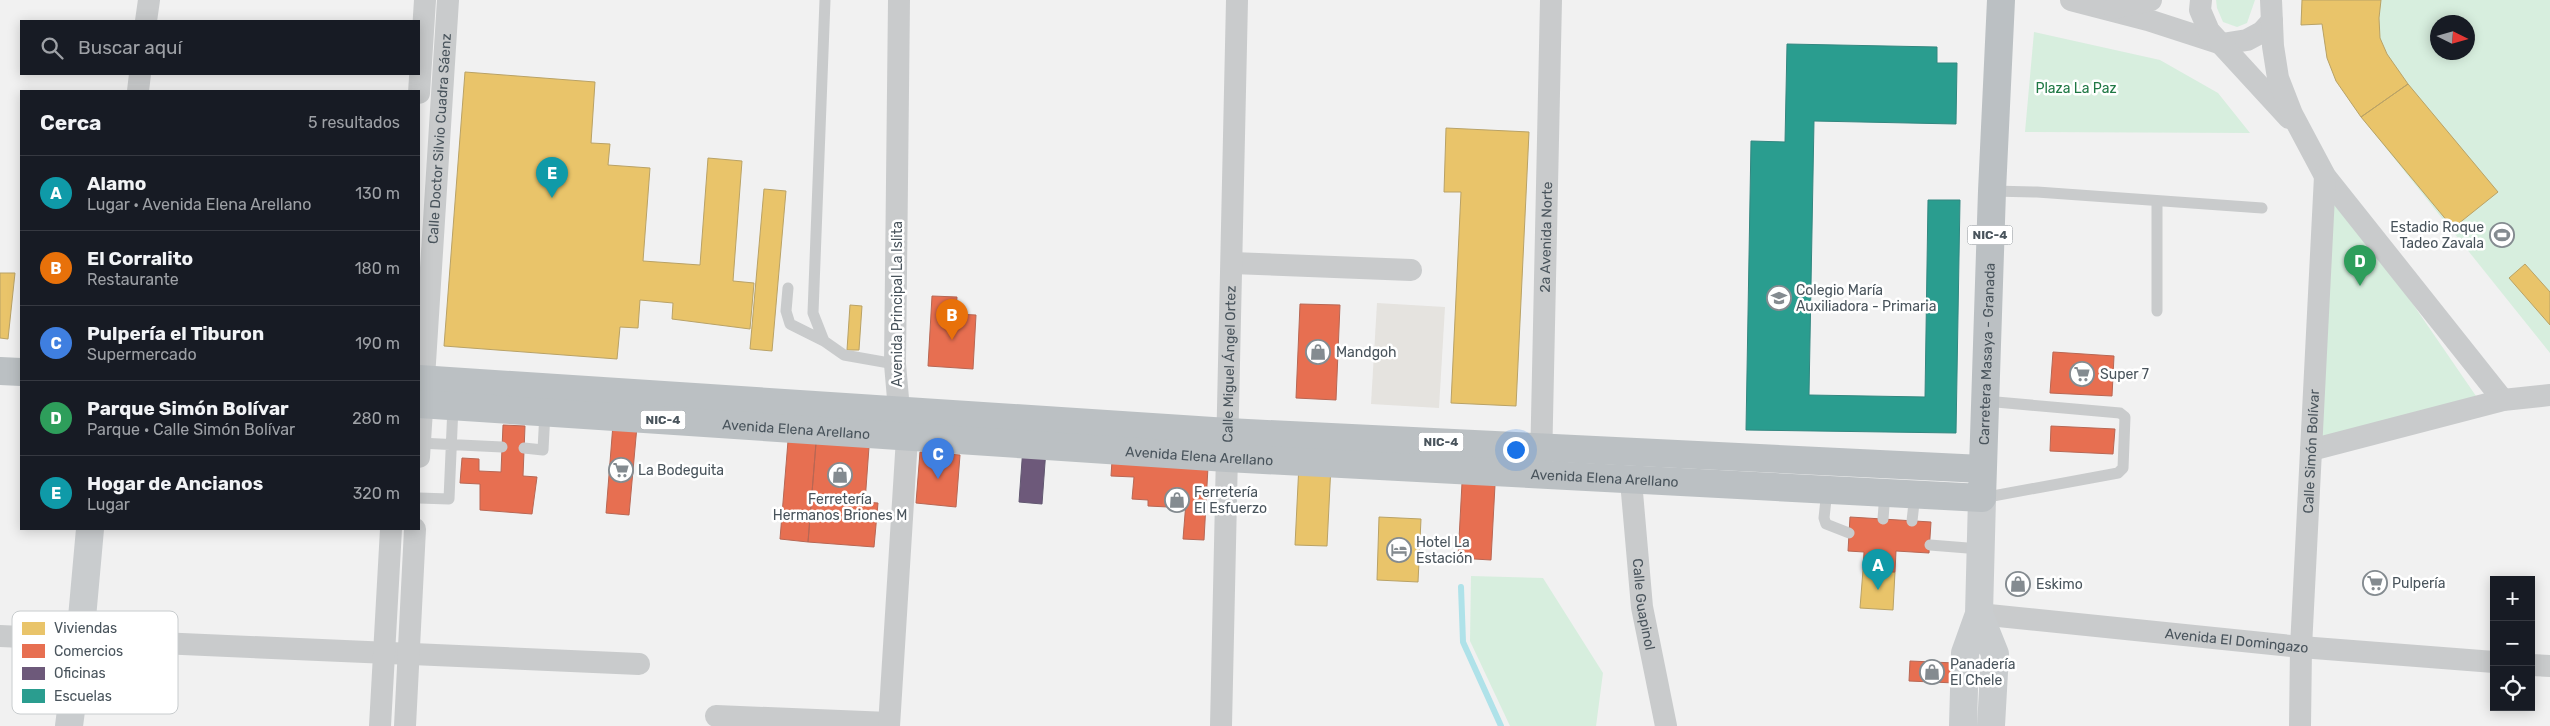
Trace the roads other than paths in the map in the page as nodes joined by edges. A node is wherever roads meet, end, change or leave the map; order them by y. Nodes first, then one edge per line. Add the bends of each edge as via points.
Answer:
1 (149, 0) edge
2 (425, 0) edge
3 (448, 0) edge
4 (825, 0) edge
5 (899, 0) edge
6 (1237, 0) edge
7 (1551, 0) edge
8 (2001, 0) edge
9 (2071, 0) edge
10 (2151, 0) edge
11 (2201, 0) edge
12 (2105, 9) junction
13 (2271, 10) edge
14 (146, 20) edge
15 (2222, 44) junction
16 (140, 75) edge
17 (138, 90) edge
18 (419, 90) edge
19 (2300, 129) junction
20 (2324, 176) junction
21 (428, 178) edge
22 (1992, 191) junction
23 (2157, 201) junction
24 (2262, 208) dead end
25 (1232, 263) junction
26 (1411, 270) dead end
27 (788, 288) dead end
28 (2157, 311) dead end
29 (824, 341) junction
30 (895, 364) junction
31 (0, 371) edge
32 (20, 372) edge
33 (420, 392) edge
34 (454, 394) junction
35 (2550, 395) edge
36 (546, 400) junction
37 (2504, 400) junction
38 (1985, 401) junction
39 (656, 407) junction
40 (899, 410) junction
41 (1054, 434) junction
42 (906, 438) junction
43 (1381, 439) junction
44 (452, 445) junction
45 (1228, 445) junction
46 (502, 447) dead end
47 (420, 448) edge
48 (524, 448) dead end
49 (1542, 448) junction
50 (2311, 450) junction
51 (1715, 456) junction
52 (1380, 467) junction
53 (1982, 469) junction
54 (1540, 476) junction
55 (1631, 481) junction
56 (1714, 485) junction
57 (1827, 490) junction
58 (1885, 493) junction
59 (1915, 494) junction
60 (420, 498) edge
61 (1982, 498) junction
62 (1883, 520) dead end
63 (1912, 521) dead end
64 (90, 530) edge
65 (390, 530) edge
66 (415, 530) edge
67 (1849, 533) dead end
68 (1930, 545) dead end
69 (1969, 548) junction
70 (83, 611) edge
71 (1979, 614) junction
72 (178, 645) edge
73 (2301, 647) junction
74 (384, 654) junction
75 (408, 654) junction
76 (2490, 662) edge
77 (639, 664) dead end
78 (2535, 665) edge
79 (2550, 666) edge
80 (716, 716) dead end
81 (889, 724) edge
82 (380, 726) edge
83 (404, 726) edge
84 (1221, 726) edge
85 (1666, 726) edge
86 (1963, 726) edge
87 (1991, 726) edge
88 (2300, 726) edge

1 - 14 street
2 - 18 street, Calle Doctor Silvio Cuadra Sáenz
3 - 21 street, Calle Doctor Silvio Cuadra Sáenz
4 - 29 lane via 813,313
5 - 30 street, Avenida Principal La Islita
6 - 25 street, Calle Miguel Ángel Ortez
7 - 49 street, 2a Avenida Norte
8 - 22 highway, Carretera Masaya - Granada / NIC-4
9 - 12 street
10 - 12 street
11 - 15 street via 2200,10 2209,32
12 - 15 street
13 - 15 street via 2262,32 2247,40
13 - 19 street via 2278,78
15 - 19 street
16 - 17 street
19 - 20 street
20 - 37 street
20 - 50 street, Calle Simón Bolívar
21 - 33 street, Calle Doctor Silvio Cuadra Sáenz
22 - 23 lane
22 - 38 highway, Carretera Masaya - Granada / NIC-4
23 - 24 lane
23 - 28 lane
25 - 26 street
25 - 45 street, Calle Miguel Ángel Ortez
27 - 29 lane via 786,311 790,324
29 - 30 lane via 844,355
30 - 40 street, Avenida Principal La Islita
31 - 32 highway
33 - 34 highway, Avenida Elena Arellano / NIC-4
34 - 36 highway, Avenida Elena Arellano / NIC-4
34 - 44 lane
35 - 37 street
36 - 39 highway, Avenida Elena Arellano / NIC-4
36 - 48 lane via 543,450
37 - 50 street
38 - 53 highway, Carretera Masaya - Granada / NIC-4
38 - 61 lane via 2120,413 2125,417 2123,468 2118,473
39 - 40 highway, Avenida Elena Arellano / NIC-4
39 - 42 highway, Avenida Elena Arellano / NIC-4
40 - 41 highway, Avenida Elena Arellano / NIC-4
40 - 42 street, Avenida Principal La Islita
41 - 42 highway, Avenida Elena Arellano / NIC-4
41 - 45 highway, Avenida Elena Arellano / NIC-4
42 - 81 street, Avenida Principal La Islita
43 - 45 highway, Avenida Elena Arellano / NIC-4
43 - 49 highway, Avenida Elena Arellano / NIC-4
43 - 52 highway
44 - 46 lane
44 - 47 lane
44 - 60 lane via 449,498
45 - 52 highway, Avenida Elena Arellano / NIC-4
45 - 84 street, Calle Miguel Ángel Ortez
49 - 51 highway, Avenida Elena Arellano / NIC-4
49 - 54 street, 2a Avenida Norte
50 - 73 street, Calle Simón Bolívar
51 - 53 highway, Avenida Elena Arellano / NIC-4
51 - 56 highway
52 - 54 highway, Avenida Elena Arellano / NIC-4
53 - 61 highway, Carretera Masaya - Granada / NIC-4
54 - 55 highway, Avenida Elena Arellano / NIC-4
55 - 56 highway, Avenida Elena Arellano / NIC-4
55 - 85 street, Calle Guapinol via 1642,607
56 - 57 highway, Avenida Elena Arellano / NIC-4
57 - 58 highway, Avenida Elena Arellano / NIC-4
57 - 67 lane via 1826,524
58 - 59 highway, Avenida Elena Arellano / NIC-4
58 - 62 lane
59 - 61 highway, Avenida Elena Arellano / NIC-4
59 - 63 lane
61 - 69 main road
64 - 70 main road
65 - 74 street
66 - 75 street
68 - 69 lane
69 - 71 main road
71 - 73 street, Avenida El Domingazo
71 - 86 main road via 1965,652
71 - 87 main road via 1995,654
72 - 74 street
73 - 76 street, Avenida El Domingazo
73 - 88 street, Calle Simón Bolívar
74 - 75 street
74 - 82 street
75 - 77 street
75 - 83 street
78 - 79 street
80 - 81 street

